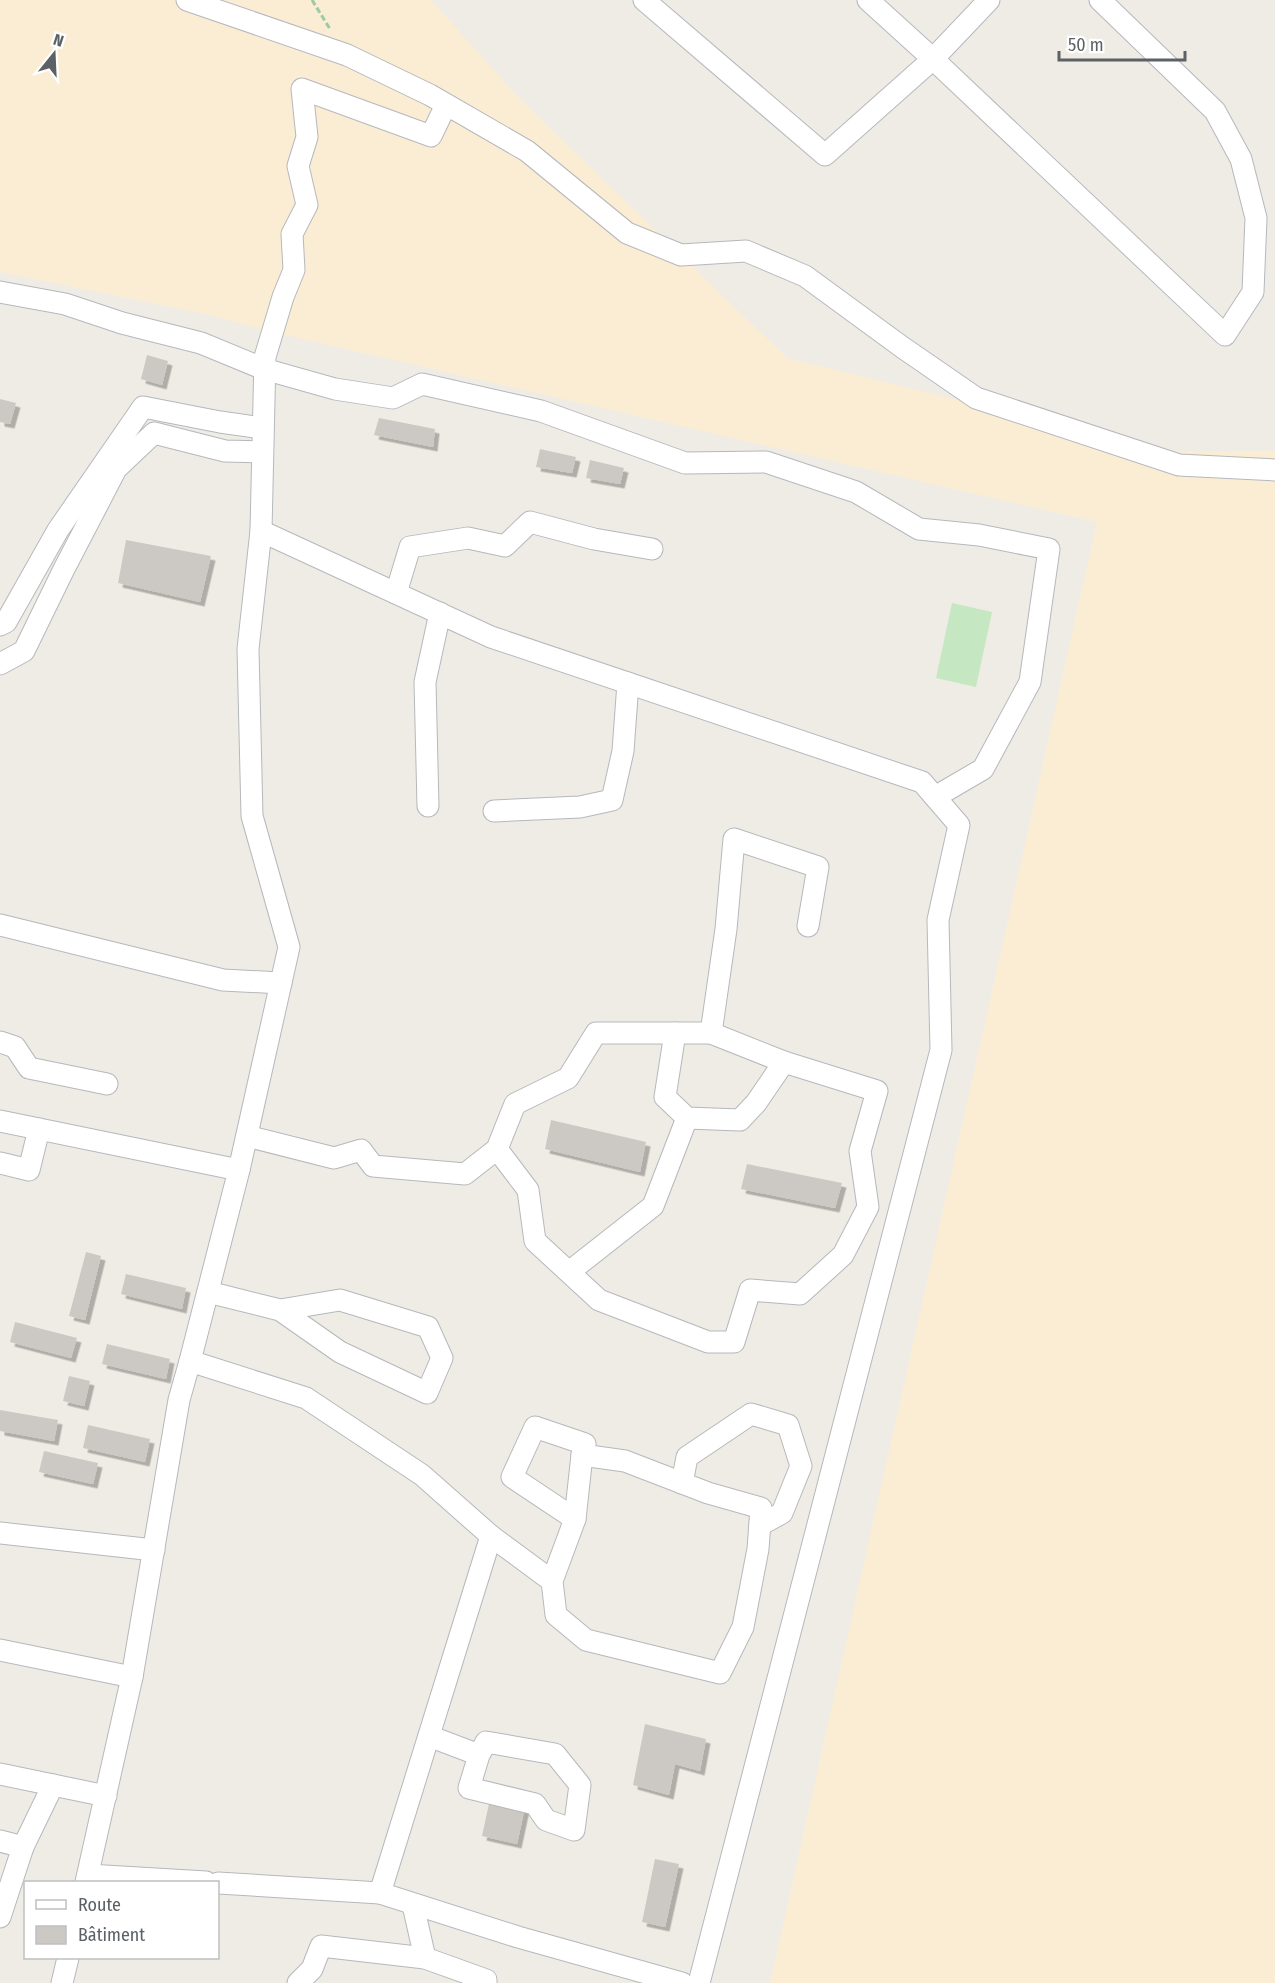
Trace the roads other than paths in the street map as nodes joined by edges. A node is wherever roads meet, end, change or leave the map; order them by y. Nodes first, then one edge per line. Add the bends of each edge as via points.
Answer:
1 (187, 0) edge
2 (644, 0) edge
3 (868, 0) edge
4 (990, 0) edge
5 (1100, 0) edge
6 (933, 59) junction
7 (446, 105) junction
8 (0, 292) edge
9 (264, 369) junction
10 (262, 428) junction
11 (262, 452) junction
12 (1275, 470) edge
13 (261, 531) junction
14 (652, 549) dead end
15 (396, 593) junction
16 (440, 613) junction
17 (0, 625) edge
18 (0, 664) edge
19 (628, 683) junction
20 (935, 797) junction
21 (428, 806) dead end
22 (494, 811) dead end
23 (0, 926) edge
24 (808, 926) dead end
25 (280, 983) junction
26 (675, 1033) junction
27 (711, 1033) junction
28 (0, 1042) edge
29 (784, 1062) junction
30 (107, 1084) dead end
31 (687, 1118) junction
32 (0, 1121) edge
33 (39, 1129) junction
34 (247, 1136) junction
35 (497, 1149) junction
36 (0, 1163) edge
37 (239, 1170) junction
38 (569, 1272) junction
39 (208, 1292) junction
40 (280, 1310) junction
41 (190, 1361) junction
42 (582, 1455) junction
43 (682, 1483) junction
44 (575, 1519) junction
45 (759, 1525) junction
46 (0, 1533) edge
47 (491, 1536) junction
48 (154, 1550) junction
49 (552, 1581) junction
50 (0, 1650) edge
51 (132, 1677) junction
52 (429, 1736) junction
53 (479, 1755) junction
54 (0, 1774) edge
55 (53, 1785) junction
56 (106, 1796) junction
57 (0, 1841) edge
58 (23, 1847) junction
59 (87, 1879) edge
60 (166, 1881) edge
61 (219, 1883) edge
62 (380, 1893) junction
63 (413, 1905) junction
64 (0, 1917) edge
65 (425, 1958) junction
66 (68, 1959) edge
67 (62, 1983) edge
68 (298, 1983) edge
69 (486, 1983) edge
70 (682, 1983) edge
71 (699, 1983) edge

1 - 7 street via 347,55
2 - 6 street via 825,155
3 - 6 street
4 - 6 street
5 - 6 street via 1215,111 1241,159 1256,218 1253,292 1226,335
7 - 9 street via 431,136 302,89 307,137 298,166 306,206 292,234 294,270
7 - 12 street via 528,151 627,233 681,255 746,251 805,276 976,398 1179,465
8 - 9 street via 65,304 201,343
9 - 10 street
9 - 20 street via 335,389 393,398 422,384 541,411 685,463 766,462 856,492 919,529 979,535 1049,549 1030,682 983,770
10 - 11 street
10 - 17 street via 143,407 58,530 6,622
11 - 13 street
11 - 18 street via 225,450 154,433 117,469 24,651
13 - 15 street
13 - 25 street via 248,649 252,816 289,947
14 - 15 street via 530,522 505,546 468,538 410,547
15 - 16 street
16 - 19 street via 491,637
16 - 21 street via 425,682
19 - 20 street via 922,782
19 - 22 street via 623,751 612,800 580,807
20 - 71 street via 959,825 938,920 941,1050
23 - 25 street via 223,980
24 - 27 street via 818,867 734,839
25 - 34 street
26 - 27 street
26 - 31 street via 664,1097
26 - 35 street via 596,1033 568,1078 515,1104
27 - 29 street
28 - 30 street via 15,1047 29,1068
29 - 31 street via 756,1104 740,1120
29 - 38 street via 877,1091 860,1151 868,1208 843,1255 800,1294 750,1290 734,1342 708,1342 599,1300
31 - 38 street via 653,1206
32 - 33 street
33 - 36 street via 29,1170
33 - 37 street
34 - 35 street via 334,1158 361,1150 373,1166 465,1174
34 - 37 street
35 - 38 street via 528,1190 535,1241
37 - 39 street
39 - 40 street
39 - 41 street
40 - 40 street via 340,1352 427,1393 442,1358 428,1327 340,1300
41 - 47 street via 306,1398 422,1475
41 - 48 street via 179,1400
42 - 43 street via 625,1461
42 - 44 street
42 - 44 street via 585,1444 536,1427 512,1478
43 - 45 street via 761,1508
43 - 45 street via 687,1457 751,1414 788,1425 801,1466 782,1513
44 - 49 street
45 - 49 street via 743,1627 720,1673 586,1640 556,1615
46 - 48 street
47 - 49 street
47 - 52 street
48 - 51 street
50 - 51 street
51 - 56 street
52 - 53 street
52 - 62 street
53 - 53 street via 486,1742 555,1754 580,1785 574,1830 546,1820 535,1804 469,1788
54 - 55 street
55 - 56 street
55 - 58 street
56 - 59 street
57 - 58 street
58 - 64 street
59 - 60 street
61 - 62 street
62 - 63 street
63 - 65 street
63 - 70 street
65 - 68 street via 321,1946 312,1969
65 - 69 street
66 - 67 street

